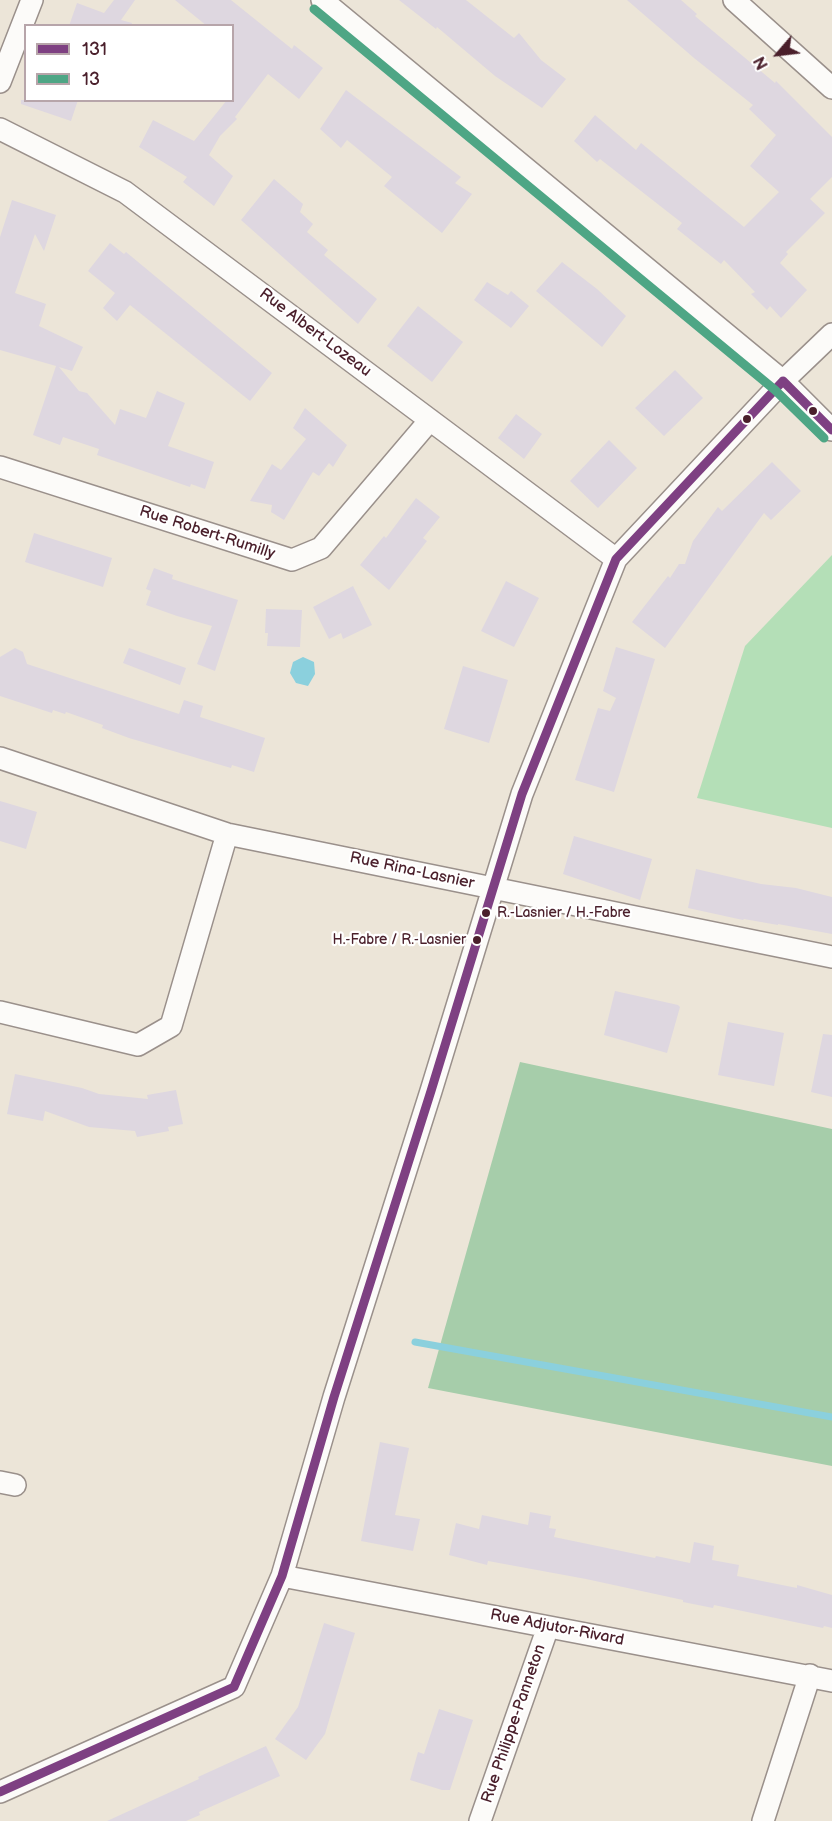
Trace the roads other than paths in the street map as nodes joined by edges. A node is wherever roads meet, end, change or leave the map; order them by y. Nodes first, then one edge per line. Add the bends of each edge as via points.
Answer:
1 (32, 0) edge
2 (322, 0) edge
3 (742, 3) edge
4 (0, 82) edge
5 (832, 87) edge
6 (0, 129) edge
7 (832, 334) edge
8 (783, 381) junction
9 (430, 420) junction
10 (832, 430) edge
11 (0, 467) edge
12 (616, 559) junction
13 (0, 758) edge
14 (227, 834) junction
15 (494, 888) junction
16 (832, 957) edge
17 (0, 1012) edge
18 (282, 1576) junction
19 (548, 1627) junction
20 (810, 1676) junction
21 (832, 1681) edge
22 (0, 1792) edge
23 (480, 1821) edge
24 (764, 1821) edge

1 - 4 street
2 - 8 street
3 - 5 street
6 - 9 street, Rue Albert-Lozeau via 125,192
7 - 8 street
8 - 10 street
8 - 12 street
9 - 11 street, Rue Robert-Rumilly via 321,548 292,560
9 - 12 street, Rue Albert-Lozeau
12 - 15 street via 522,794
13 - 14 street, Rue Rina-Lasnier
14 - 15 street, Rue Rina-Lasnier
14 - 17 street via 171,1026 138,1045
15 - 16 street, Rue Rina-Lasnier
15 - 18 street via 334,1397
18 - 19 street, Rue Adjutor-Rivard
18 - 22 street via 234,1687
19 - 20 street, Rue Adjutor-Rivard
19 - 23 street, Rue Philippe-Panneton
20 - 21 street, Rue Adjutor-Rivard
20 - 24 street

